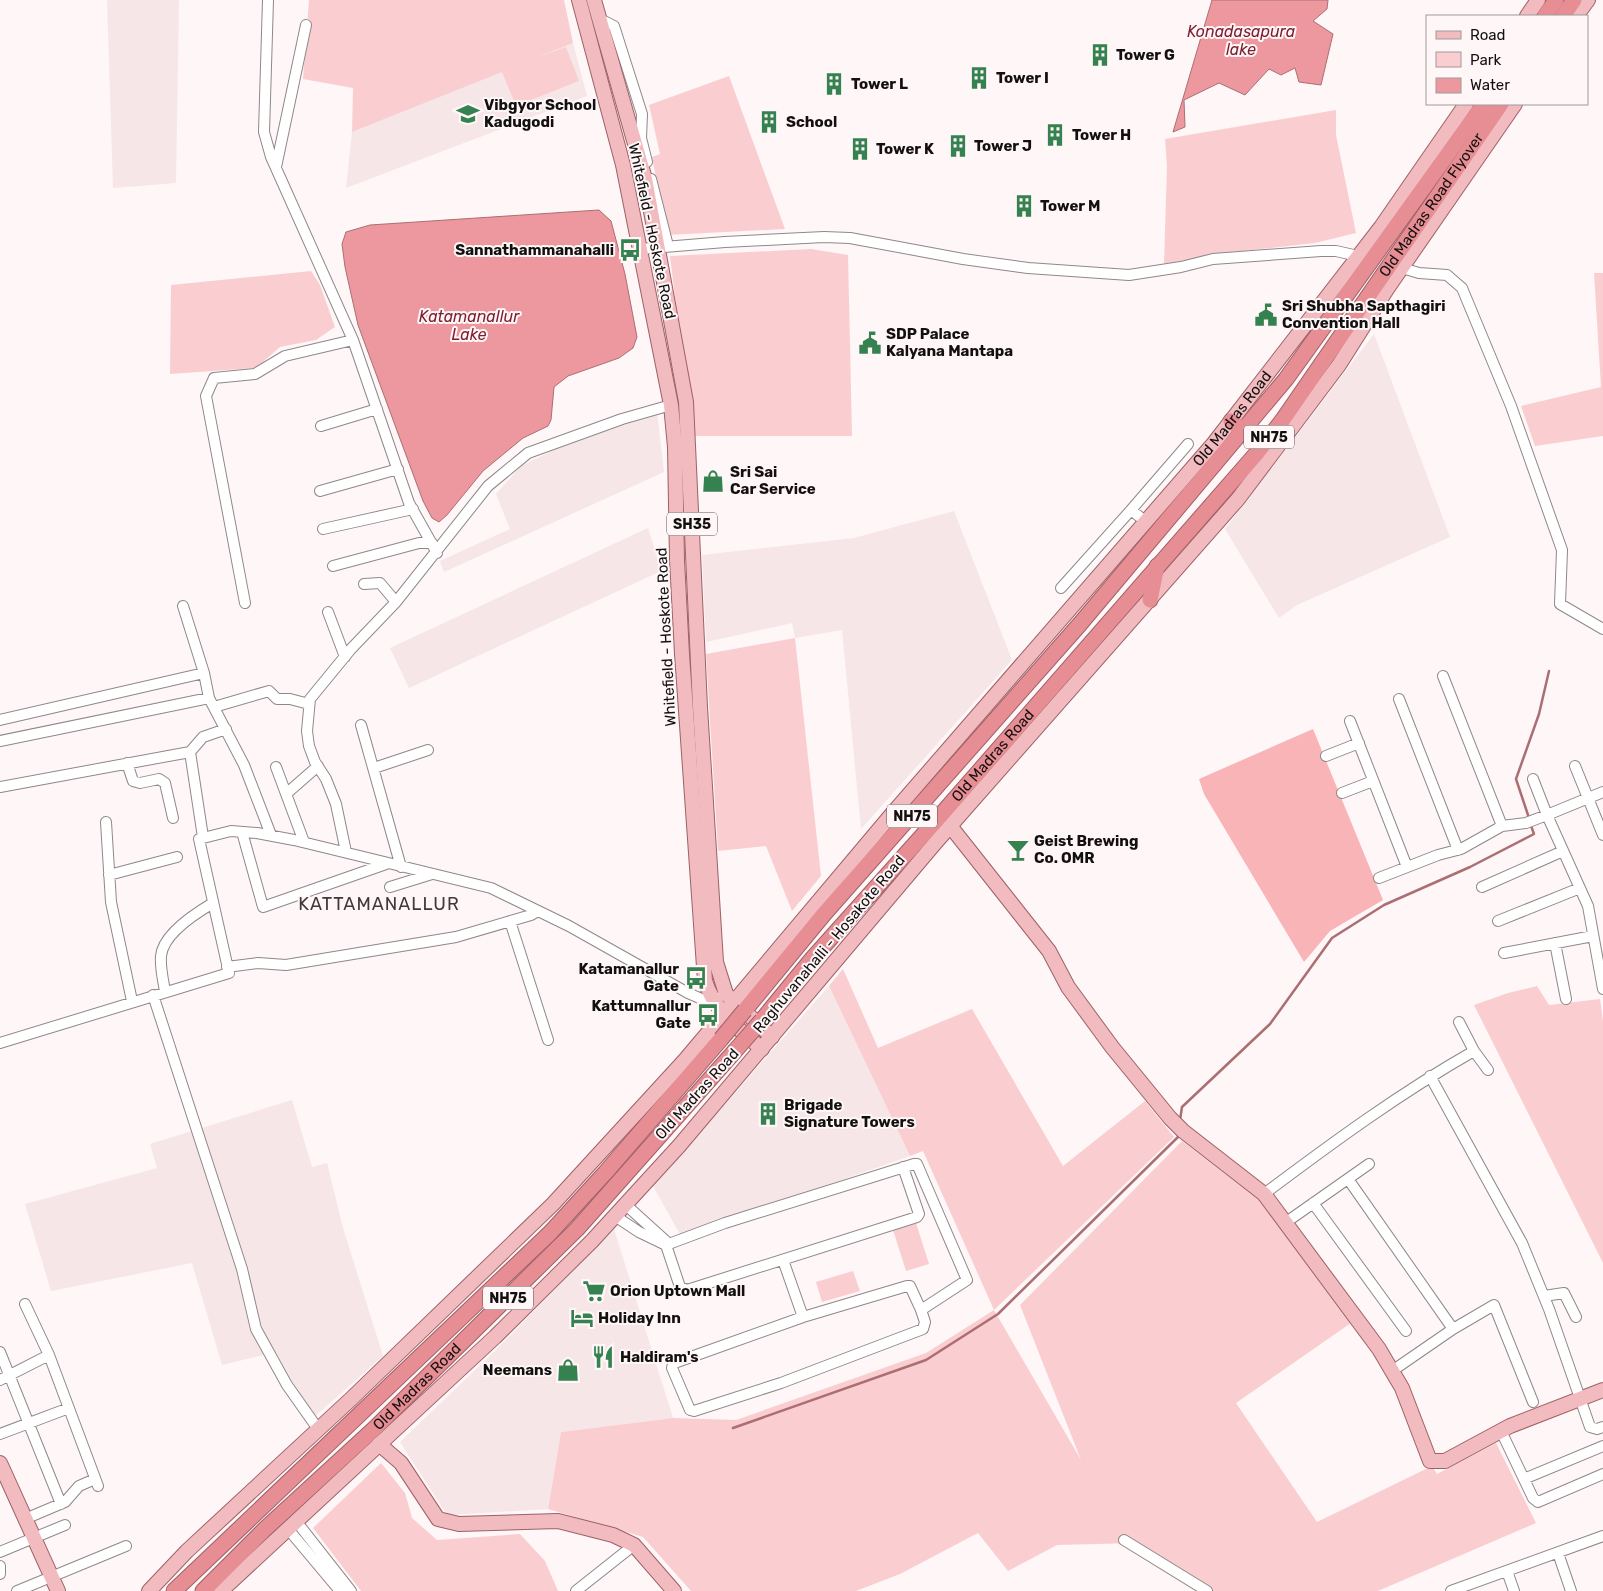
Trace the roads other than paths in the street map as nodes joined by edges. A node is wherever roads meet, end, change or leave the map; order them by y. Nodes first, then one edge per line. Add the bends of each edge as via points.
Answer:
1 (268, 0) edge
2 (579, 0) edge
3 (594, 0) edge
4 (1538, 0) edge
5 (1556, 0) edge
6 (1574, 0) edge
7 (1588, 0) edge
8 (1528, 15) edge
9 (1546, 15) edge
10 (1564, 15) edge
11 (1577, 15) edge
12 (306, 25) dead end
13 (1465, 105) edge
14 (1483, 105) edge
15 (1500, 105) edge
16 (1514, 105) edge
17 (276, 167) junction
18 (663, 246) junction
19 (640, 249) junction
20 (1358, 256) junction
21 (1402, 268) junction
22 (353, 340) junction
23 (671, 405) junction
24 (377, 409) junction
25 (321, 426) dead end
26 (1237, 426) junction
27 (1188, 444) dead end
28 (683, 465) junction
29 (398, 469) junction
30 (320, 491) dead end
31 (413, 509) junction
32 (1131, 510) junction
33 (1145, 521) junction
34 (323, 529) dead end
35 (432, 543) junction
36 (437, 552) junction
37 (1157, 565) junction
38 (333, 566) dead end
39 (364, 584) dead end
40 (1061, 588) dead end
41 (1150, 600) junction
42 (396, 602) junction
43 (245, 603) dead end
44 (183, 606) dead end
45 (328, 612) dead end
46 (1603, 629) edge
47 (345, 657) junction
48 (204, 673) junction
49 (1443, 676) dead end
50 (1399, 699) dead end
51 (211, 703) junction
52 (309, 704) junction
53 (0, 720) edge
54 (1350, 721) dead end
55 (361, 725) dead end
56 (226, 729) junction
57 (0, 741) edge
58 (1359, 743) junction
59 (428, 750) dead end
60 (190, 752) junction
61 (1326, 756) dead end
62 (127, 764) junction
63 (318, 766) junction
64 (1575, 766) dead end
65 (276, 767) dead end
66 (374, 768) junction
67 (1533, 779) dead end
68 (1373, 781) junction
69 (0, 787) edge
70 (1603, 792) edge
71 (1342, 793) dead end
72 (286, 794) junction
73 (1588, 798) junction
74 (1547, 815) junction
75 (173, 818) dead end
76 (106, 822) dead end
77 (1502, 826) junction
78 (951, 827) junction
79 (242, 832) junction
80 (271, 835) junction
81 (1603, 835) edge
82 (203, 837) junction
83 (304, 842) junction
84 (1458, 850) junction
85 (346, 852) junction
86 (1563, 852) junction
87 (176, 857) dead end
88 (387, 863) junction
89 (401, 867) junction
90 (1407, 867) junction
91 (433, 874) junction
92 (109, 875) junction
93 (1379, 878) dead end
94 (390, 887) dead end
95 (1482, 887) dead end
96 (1580, 888) junction
97 (213, 903) junction
98 (538, 911) junction
99 (510, 921) junction
100 (1498, 921) dead end
101 (1593, 936) junction
102 (1555, 943) junction
103 (1504, 953) dead end
104 (227, 967) junction
105 (1603, 989) edge
106 (165, 991) junction
107 (153, 995) junction
108 (1566, 999) dead end
109 (132, 1001) junction
110 (712, 1001) junction
111 (735, 1002) junction
112 (723, 1015) junction
113 (1460, 1022) dead end
114 (772, 1038) junction
115 (548, 1040) dead end
116 (0, 1043) edge
117 (762, 1049) junction
118 (1474, 1051) junction
119 (1488, 1070) dead end
120 (1430, 1076) junction
121 (1369, 1164) dead end
122 (902, 1168) junction
123 (1348, 1179) junction
124 (1264, 1194) junction
125 (1313, 1203) junction
126 (626, 1205) junction
127 (615, 1216) junction
128 (1285, 1223) junction
129 (667, 1244) junction
130 (783, 1260) junction
131 (1544, 1296) junction
132 (24, 1304) dead end
133 (921, 1310) junction
134 (1576, 1316) dead end
135 (803, 1317) junction
136 (1453, 1329) junction
137 (1406, 1331) dead end
138 (0, 1352) edge
139 (49, 1354) junction
140 (1392, 1371) junction
141 (10, 1375) junction
142 (0, 1380) edge
143 (1603, 1390) edge
144 (1580, 1399) junction
145 (1534, 1402) dead end
146 (69, 1408) junction
147 (29, 1423) junction
148 (1603, 1427) edge
149 (318, 1429) junction
150 (1501, 1431) junction
151 (0, 1434) edge
152 (379, 1444) junction
153 (1603, 1446) edge
154 (0, 1463) edge
155 (1603, 1474) edge
156 (1524, 1479) junction
157 (61, 1504) junction
158 (25, 1519) junction
159 (66, 1525) dead end
160 (292, 1525) junction
161 (33, 1536) junction
162 (1603, 1536) edge
163 (1124, 1540) dead end
164 (634, 1545) junction
165 (126, 1546) dead end
166 (0, 1552) edge
167 (1558, 1552) junction
168 (0, 1566) edge
169 (1507, 1571) junction
170 (0, 1574) edge
171 (51, 1576) junction
172 (1458, 1590) edge
173 (18, 1591) edge
174 (58, 1591) edge
175 (149, 1591) edge
176 (174, 1591) edge
177 (203, 1591) edge
178 (221, 1591) edge
179 (340, 1591) edge
180 (351, 1591) edge
181 (576, 1591) edge
182 (674, 1591) edge
183 (1207, 1591) edge
184 (1514, 1591) edge
185 (1571, 1591) edge

1 - 17 street via 264,132
2 - 19 main road, Whitefield - Hoskote Road / SH35 via 624,165
3 - 18 main road, Whitefield - Hoskote Road / SH35
4 - 8 main road
5 - 9 highway
6 - 10 highway
7 - 11 main road
12 - 17 street
13 - 20 main road, Old Madras Road
14 - 26 highway, Old Madras Road Flyover / NH75 via 1286,379
15 - 37 highway, Old Madras Road Flyover / NH75 via 1282,421
16 - 21 main road, Raghuvanahalli - Hosakote Road
17 - 22 street
18 - 19 street
18 - 20 street via 850,238 982,262 1129,275 1214,259 1321,251
18 - 28 main road, Whitefield - Hoskote Road / SH35 via 684,390
19 - 23 main road, Whitefield - Hoskote Road / SH35
20 - 26 main road, Old Madras Road
21 - 41 main road, Raghuvanahalli - Hosakote Road via 1339,365 1262,467
21 - 46 street via 1447,275 1462,288 1511,406 1562,550 1560,604
22 - 24 street
22 - 43 street via 285,356 255,374 214,378 206,396
23 - 28 main road, Whitefield - Hoskote Road / SH35
23 - 36 street via 622,419 528,454 488,486
24 - 25 street
24 - 29 street
26 - 33 main road, Old Madras Road
26 - 111 highway, Old Madras Road / NH75 via 1080,624 824,914
27 - 32 street
28 - 110 main road, Whitefield - Hoskote Road / SH35 via 677,560 697,882 705,981
28 - 111 main road, Whitefield - Hoskote Road / SH35 via 716,962
29 - 30 street
29 - 31 street
31 - 34 street
31 - 35 street
32 - 33 street
32 - 40 street
33 - 111 main road, Old Madras Road
35 - 36 street
35 - 38 street via 419,543
36 - 42 street
37 - 41 highway
37 - 177 highway, Old Madras Road / NH75, bridge via 577,1230
39 - 42 street via 380,583
41 - 78 main road, Raghuvanahalli - Hosakote Road
42 - 47 street
44 - 48 street
45 - 47 street
47 - 52 street
48 - 51 street
48 - 53 street
49 - 77 street
50 - 84 street
51 - 52 street via 269,691 277,699
51 - 56 street
51 - 57 street
52 - 63 street via 309,746
54 - 58 street
55 - 66 street
56 - 60 street via 203,737
56 - 80 street
58 - 61 street
58 - 68 street
59 - 66 street
60 - 62 street
60 - 82 street
62 - 69 street
62 - 75 street via 133,781 140,783 159,779 164,783
63 - 72 street
63 - 85 street via 336,804
64 - 73 street
65 - 72 street
66 - 89 street
67 - 74 street
68 - 71 street
68 - 90 street
70 - 73 street
72 - 83 street
73 - 74 street
73 - 81 street
74 - 77 street via 1526,823
74 - 86 street
76 - 92 street
77 - 84 street
78 - 114 main road, Raghuvanahalli - Hosakote Road
78 - 124 main road via 1049,951 1068,987 1170,1118 1183,1132
79 - 80 street
79 - 82 street via 231,830
79 - 88 street via 263,907
80 - 83 street
82 - 97 street via 198,839
83 - 85 street
84 - 90 street
85 - 88 street
86 - 95 street
86 - 96 street
87 - 92 street
88 - 89 street
89 - 91 street
90 - 93 street
91 - 94 street
91 - 98 street via 491,888
92 - 109 street via 110,902
96 - 100 street
96 - 101 street via 1588,906
97 - 104 street
97 - 106 street via 185,920 162,951 160,958
98 - 99 street
98 - 110 street via 688,993
99 - 104 street via 456,937 320,960 286,965 258,962
99 - 115 street
101 - 102 street
101 - 105 street
102 - 103 street
102 - 108 street
104 - 106 street via 228,972
106 - 107 street
107 - 109 street
107 - 149 street via 242,1269 256,1329 286,1384
109 - 116 street
110 - 111 street
110 - 112 main road, Whitefield - Hoskote Road / SH35
111 - 112 main road, Old Madras Road
111 - 114 main road, Whitefield - Hoskote Road / SH35
111 - 176 highway, NH75, bridge via 721,1039 550,1233
112 - 117 main road, Whitefield - Hoskote Road / SH35
112 - 149 main road, Old Madras Road via 553,1204
113 - 118 street
114 - 117 main road, Raghuvanahalli - Hosakote Road
117 - 126 main road, Raghuvanahalli - Hosakote Road
118 - 119 street
118 - 120 street
120 - 124 street
120 - 131 street via 1522,1243
121 - 123 street
122 - 129 street
122 - 130 street via 916,1216
122 - 133 street via 917,1164 967,1280
123 - 125 street
123 - 136 street
124 - 128 main road
125 - 128 street
125 - 137 street
126 - 127 main road, Raghuvanahalli - Hosakote Road
126 - 129 street
127 - 129 street via 639,1232
127 - 152 main road, Raghuvanahalli - Hosakote Road via 495,1337
128 - 140 main road via 1366,1330
129 - 130 street via 680,1287 687,1290
130 - 135 street
131 - 134 street via 1564,1293
131 - 144 street
132 - 139 street
133 - 135 street via 910,1286 907,1286
133 - 135 street via 923,1329 781,1383 690,1410 673,1364
136 - 140 street
136 - 145 street via 1494,1305
138 - 141 street
139 - 141 street
139 - 146 street
140 - 150 main road via 1402,1388 1430,1461 1445,1461
141 - 142 street
141 - 147 street
143 - 144 main road
144 - 148 street via 1590,1427
144 - 150 main road
146 - 147 street
146 - 157 street via 96,1483 79,1486
147 - 151 street
147 - 157 street
149 - 175 main road, Old Madras Road via 187,1551
150 - 156 street
152 - 160 main road, Raghuvanahalli - Hosakote Road
152 - 164 main road via 401,1463 438,1518 458,1524 558,1521 613,1535
153 - 156 street
154 - 158 main road
155 - 156 street via 1538,1502
157 - 158 street
158 - 161 main road
159 - 161 street
160 - 178 main road, Raghuvanahalli - Hosakote Road
160 - 179 street
160 - 180 street
161 - 166 street
161 - 171 main road
162 - 167 street
163 - 183 street
164 - 181 street
164 - 182 main road
165 - 171 street
167 - 169 street
167 - 185 street
168 - 170 street
169 - 172 street
169 - 184 street
171 - 173 street
171 - 174 main road

